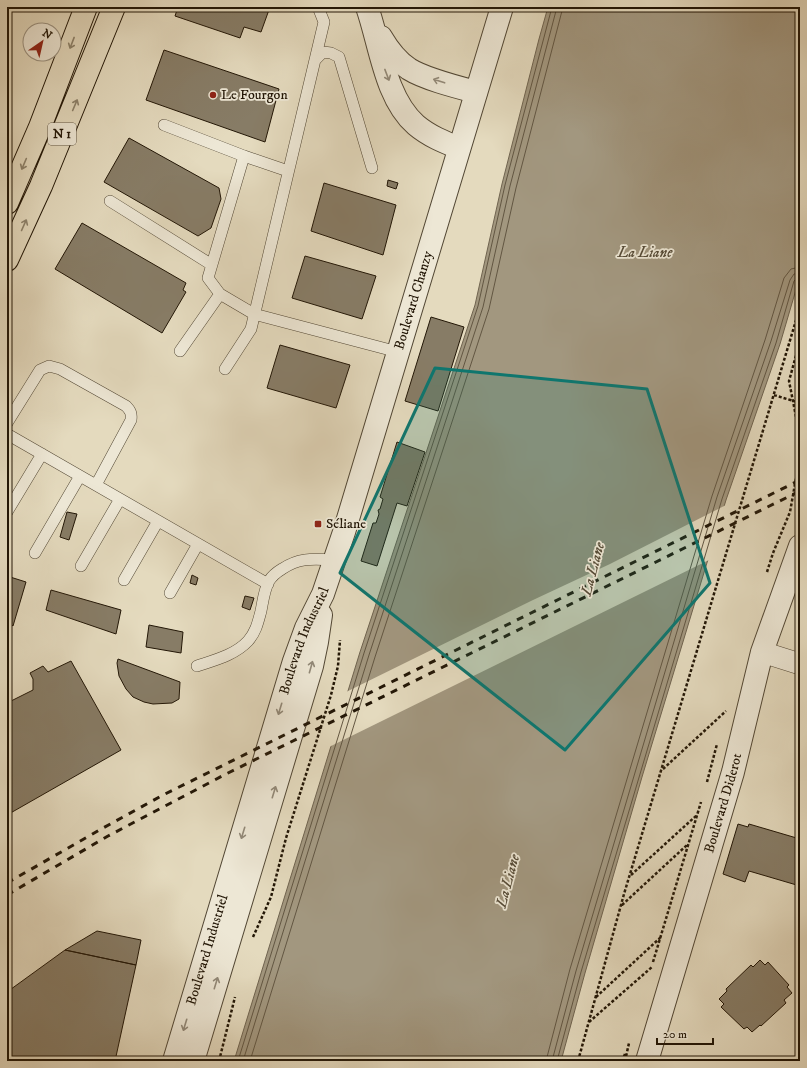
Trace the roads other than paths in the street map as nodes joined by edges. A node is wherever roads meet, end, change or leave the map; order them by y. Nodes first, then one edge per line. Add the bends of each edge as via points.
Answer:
1 (86, 7) edge
2 (114, 7) edge
3 (318, 7) edge
4 (502, 7) edge
5 (370, 15) edge
6 (315, 60) junction
7 (476, 92) junction
8 (164, 125) dead end
9 (460, 148) junction
10 (244, 156) junction
11 (372, 168) dead end
12 (288, 171) junction
13 (7, 202) edge
14 (110, 202) dead end
15 (7, 260) edge
16 (212, 264) junction
17 (220, 294) junction
18 (254, 314) junction
19 (180, 351) dead end
20 (398, 352) junction
21 (225, 369) dead end
22 (7, 423) edge
23 (7, 434) edge
24 (42, 454) junction
25 (80, 476) junction
26 (96, 485) junction
27 (120, 499) junction
28 (7, 512) edge
29 (158, 521) junction
30 (198, 544) junction
31 (800, 546) edge
32 (35, 553) dead end
33 (335, 560) junction
34 (81, 566) dead end
35 (124, 580) dead end
36 (268, 584) junction
37 (170, 593) dead end
38 (323, 594) junction
39 (762, 652) junction
40 (800, 664) edge
41 (197, 666) dead end
42 (174, 1061) edge
43 (193, 1061) edge
44 (648, 1061) edge

1 -> 13 highway, N 1 via 40,127
15 -> 2 highway, N 1 via 46,174
3 - 6 lane via 324,22
4 - 7 street, Boulevard Chanzy
7 -> 5 street via 409,69 391,53
5 -> 9 street via 381,57 402,109 424,131
6 - 11 lane via 323,52 339,57
6 - 12 lane
7 - 9 street, Boulevard Chanzy
8 - 10 lane
9 - 20 street, Boulevard Chanzy
10 - 12 lane
10 - 16 lane
12 - 18 lane
14 - 16 lane
16 - 17 lane via 208,278
17 - 18 lane
17 - 19 lane
18 - 20 lane
18 - 21 lane via 251,329
20 - 33 street, Boulevard Chanzy
22 - 26 lane via 37,374 49,366 60,369 126,406 132,414 131,420
23 - 24 lane
24 - 25 lane
24 - 28 lane
25 - 26 lane
25 - 32 lane
26 - 27 lane
27 - 29 lane
27 - 34 lane
29 - 30 lane
29 - 35 lane
30 - 36 lane
30 - 37 lane
31 - 39 street, Boulevard Diderot
33 - 36 lane via 306,559 294,562 276,573
33 - 38 street, Boulevard Chanzy
36 - 41 lane via 258,624 249,640 233,653
38 -> 42 street, Boulevard Industriel via 294,661
43 -> 38 street, Boulevard Industriel via 312,666
39 - 40 street
39 - 44 street, Boulevard Diderot via 730,784

